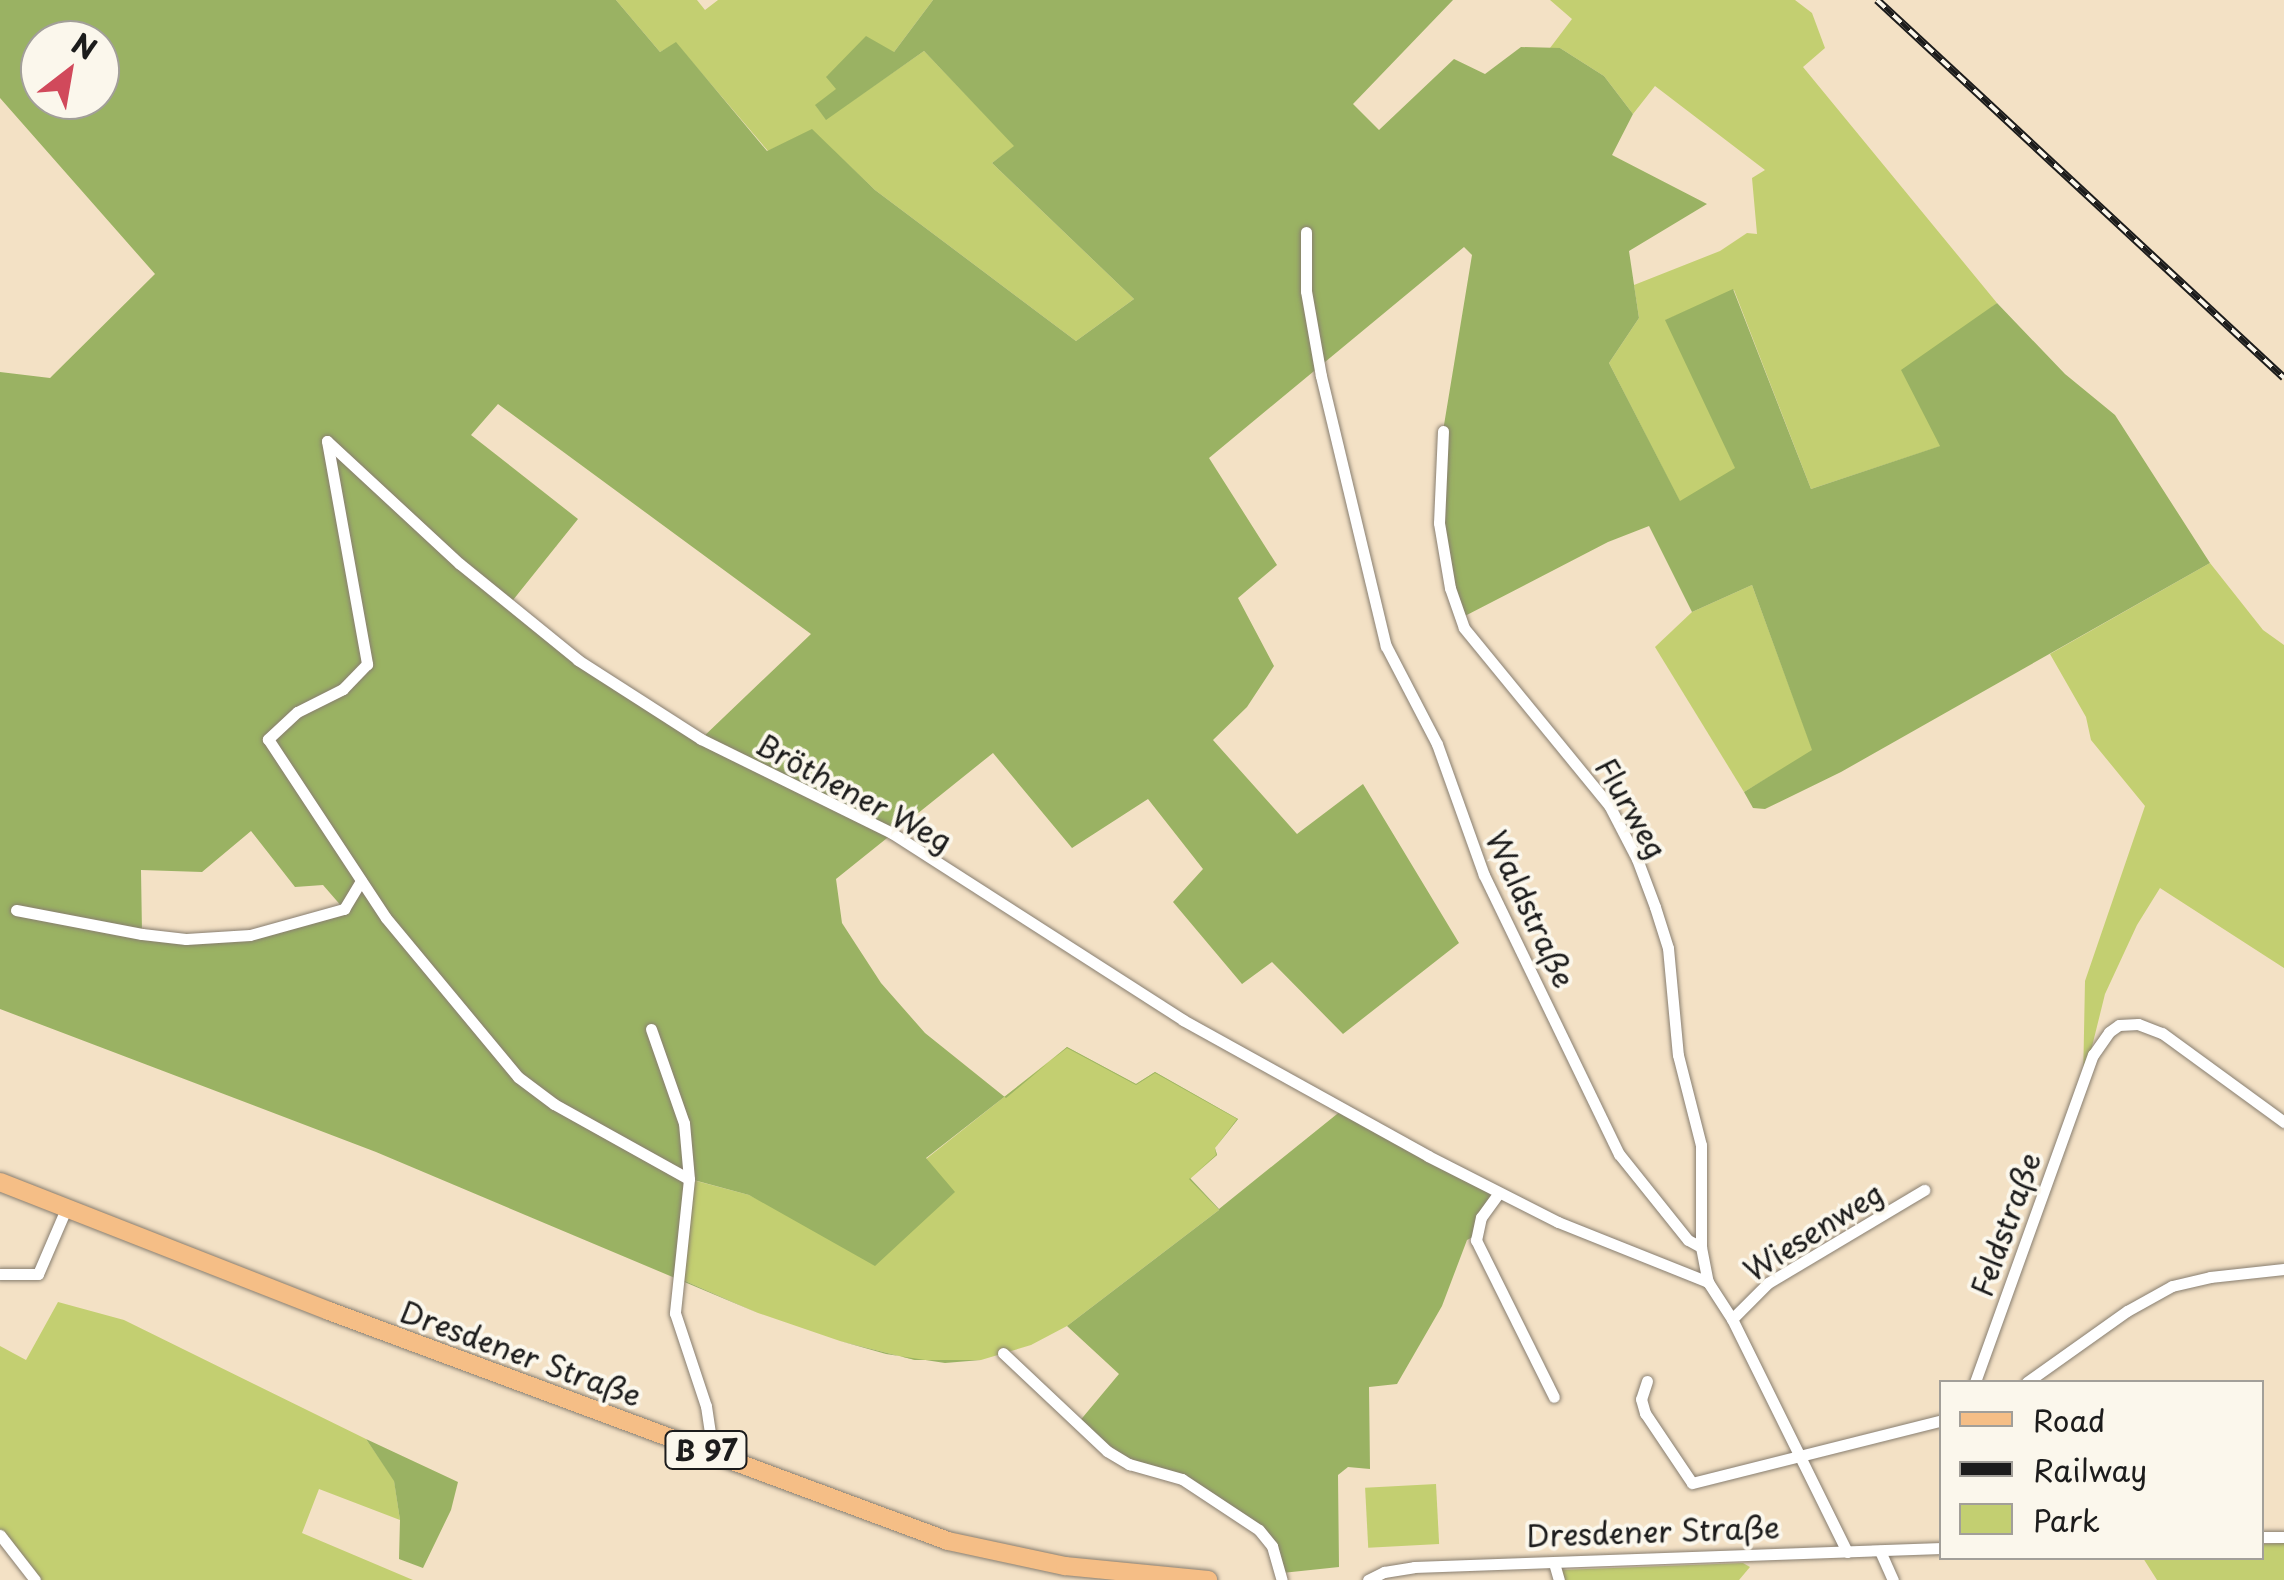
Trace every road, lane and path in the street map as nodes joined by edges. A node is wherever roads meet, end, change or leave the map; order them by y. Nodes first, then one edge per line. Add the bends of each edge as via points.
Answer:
1 (1306, 232) dead end
2 (1443, 431) dead end
3 (361, 881) junction
4 (16, 910) dead end
5 (652, 1030) dead end
6 (2284, 1122) edge
7 (689, 1178) junction
8 (0, 1182) edge
9 (1924, 1190) dead end
10 (1498, 1194) junction
11 (66, 1208) junction
12 (1702, 1247) junction
13 (2284, 1269) edge
14 (0, 1274) edge
15 (1708, 1282) junction
16 (1732, 1318) junction
17 (1002, 1353) dead end
18 (1647, 1380) dead end
19 (1976, 1380) edge
20 (2030, 1380) edge
21 (1554, 1397) dead end
22 (1939, 1421) edge
23 (713, 1453) junction
24 (1797, 1453) junction
25 (0, 1535) edge
26 (1939, 1548) edge
27 (1880, 1551) junction
28 (1848, 1552) junction
29 (1554, 1563) junction
30 (1064, 1573) edge
31 (35, 1580) edge
32 (1208, 1580) edge
33 (1282, 1580) edge
34 (1368, 1580) edge
35 (1559, 1580) edge
36 (1893, 1580) edge

1 - 12 street, Waldstraße via 1306,291 1321,376 1386,646 1437,744 1484,876 1620,1154 1688,1240
2 - 12 street, Flurweg via 1438,523 1464,628 1609,805 1637,859 1668,948 1678,1055 1701,1146
3 - 4 street via 344,908 250,935 142,934
3 - 7 street via 436,983 518,1077
3 - 10 street, Bröthener Weg via 268,739 297,712 343,689 367,664 328,441 460,564 578,660 740,761 892,832 1183,1020
5 - 7 street via 684,1123
6 - 19 street, Feldstraße via 2188,1049 2138,1024 2109,1032 2092,1055
7 - 23 street via 674,1312 706,1406
8 - 11 main road, Dresdener Straße / B 97
9 - 16 street, Wiesenweg via 1768,1283
10 - 15 street, Bröthener Weg
10 - 21 street via 1476,1240
11 - 14 street via 38,1274
11 - 23 main road, Dresdener Straße / B 97
12 - 15 street
13 - 20 street via 2172,1286
15 - 16 street
16 - 24 street
17 - 33 street via 1108,1452 1182,1479 1259,1530 1272,1546
18 - 24 street via 1646,1413 1692,1483
22 - 24 street
23 - 30 main road, Dresdener Straße / B 97 via 948,1541
24 - 28 street
25 - 31 street
26 - 27 street, Dresdener Straße
27 - 28 street, Dresdener Straße
27 - 36 street
28 - 29 street, Dresdener Straße
29 - 34 street, Dresdener Straße via 1414,1567
29 - 35 street
30 - 32 main road, Dresdener Straße / B 97

